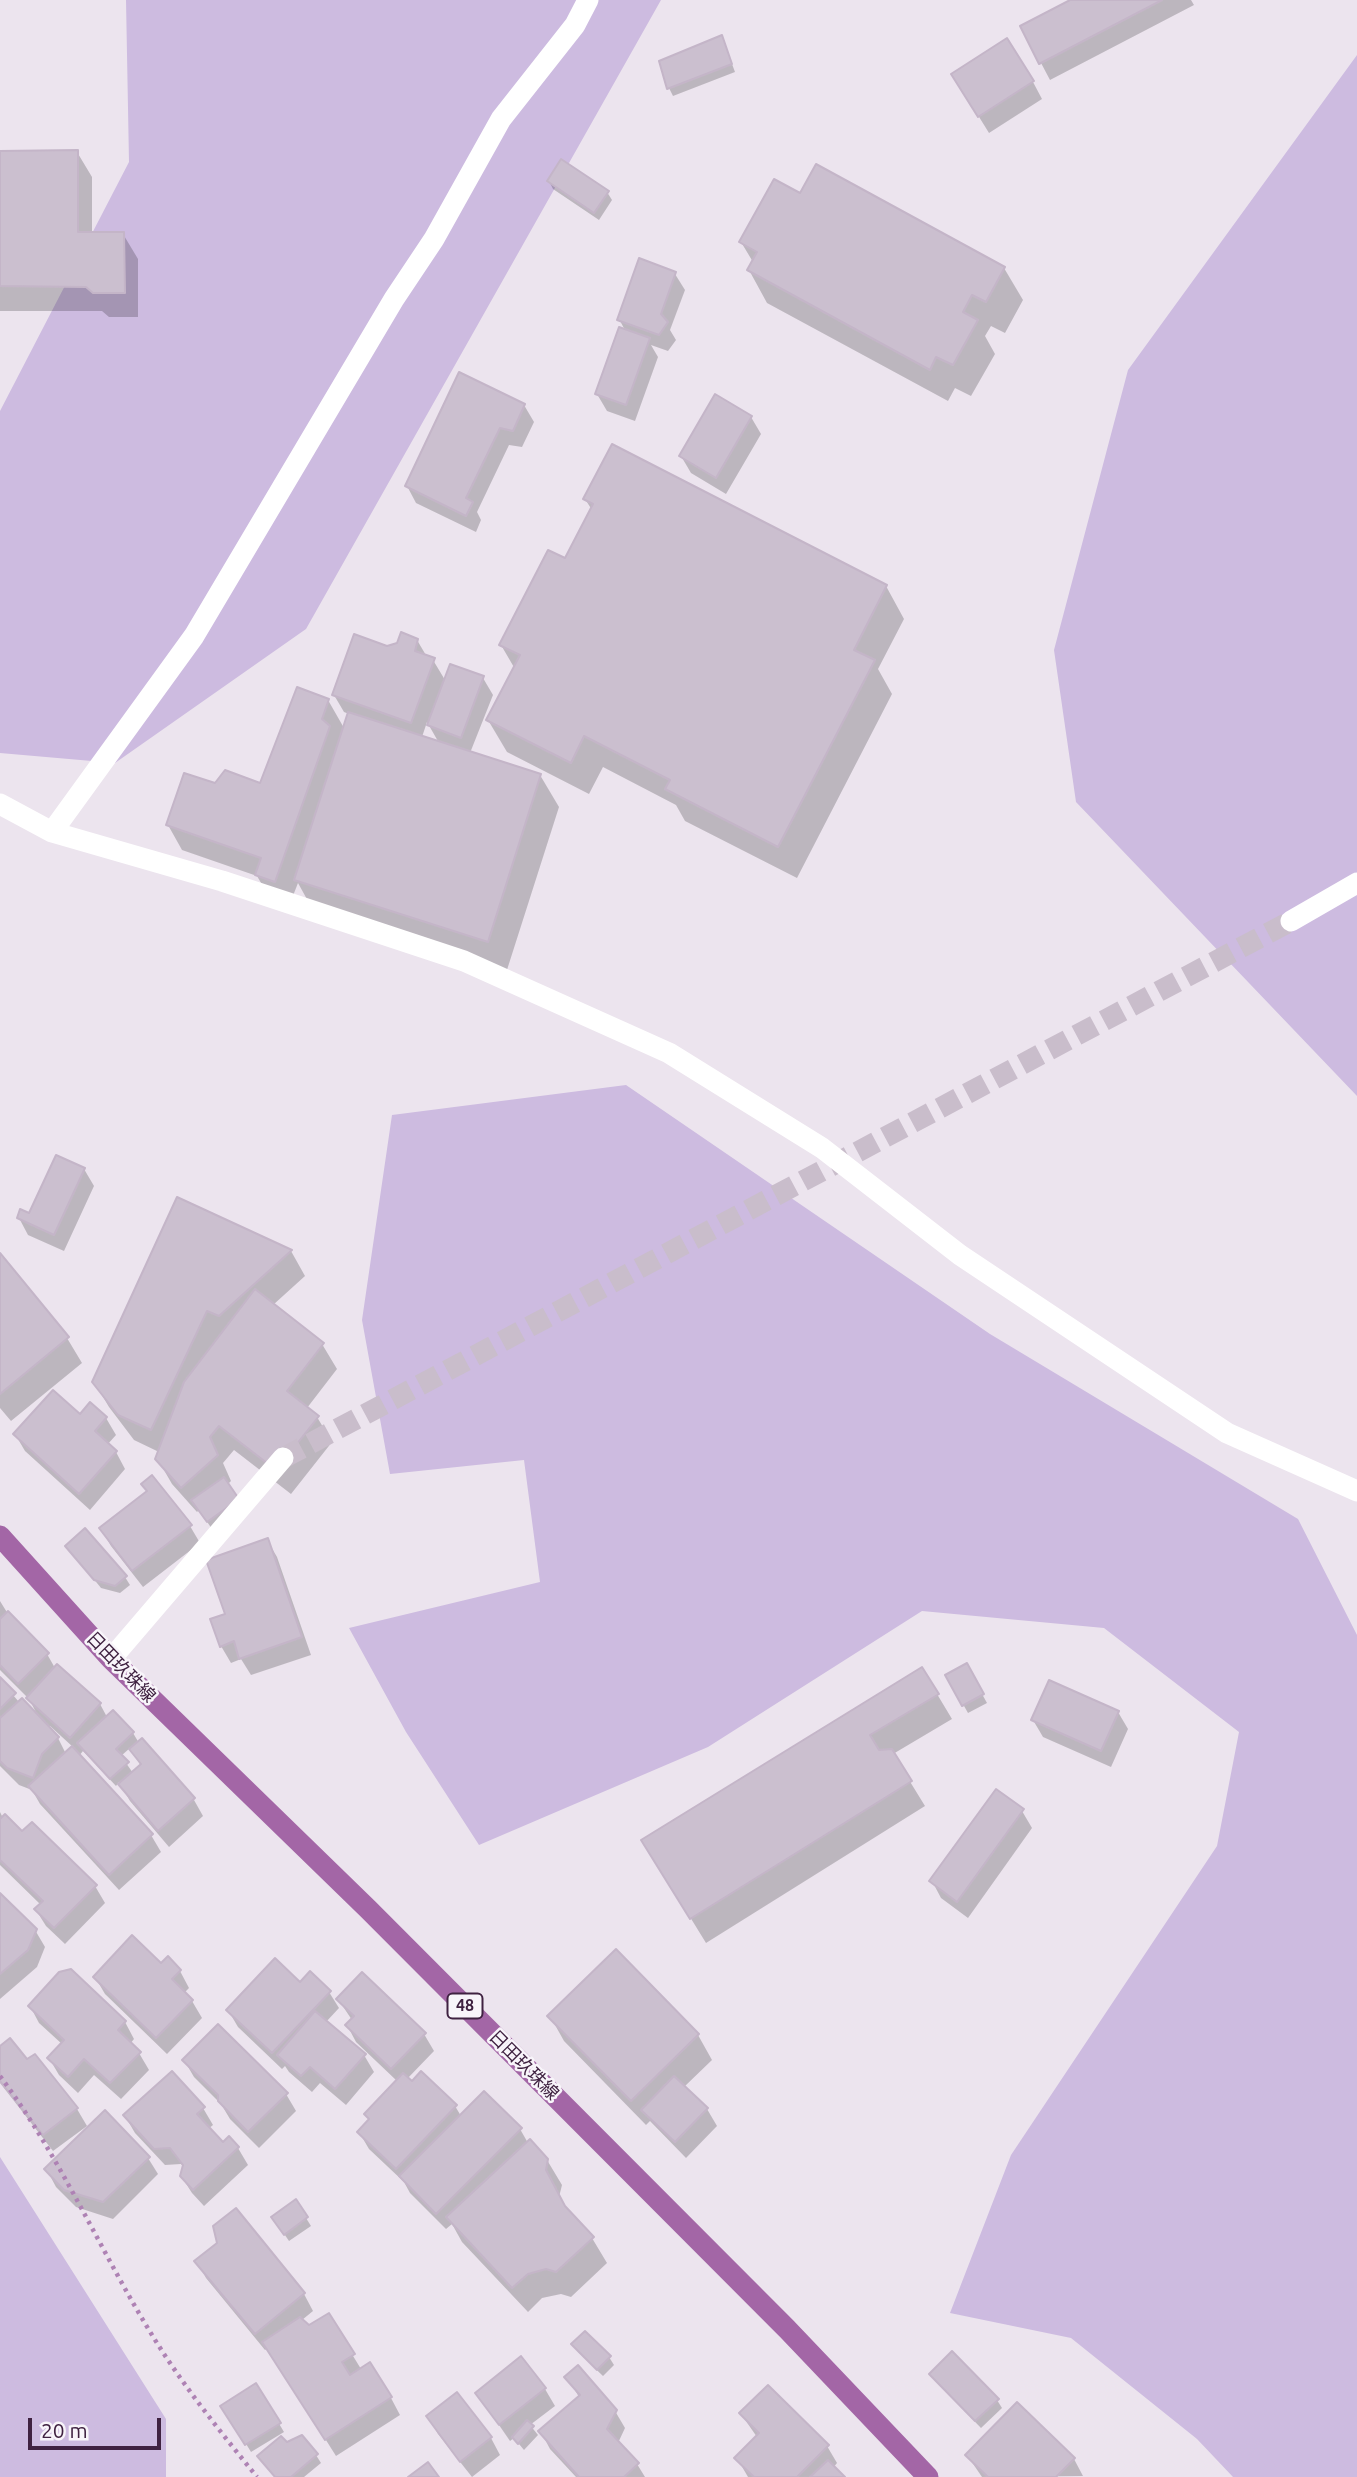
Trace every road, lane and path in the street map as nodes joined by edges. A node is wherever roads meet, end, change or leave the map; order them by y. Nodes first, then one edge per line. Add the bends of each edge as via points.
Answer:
1 (588, 0) edge
2 (0, 804) edge
3 (52, 832) junction
4 (1357, 883) edge
5 (1291, 921) tunnel mouth
6 (283, 1458) tunnel mouth
7 (1357, 1491) edge
8 (0, 1536) edge
9 (111, 1659) junction
10 (0, 2076) edge
11 (257, 2477) edge
12 (928, 2477) edge

1 - 3 street via 575,25 501,119 434,239 194,636
2 - 3 street
3 - 7 street via 222,881 464,961 669,1053 822,1148 960,1255 1227,1433
4 - 5 street
6 - 9 street
8 - 9 main road, 日田玖珠線 / 48
9 - 12 main road, 日田玖珠線 / 48 via 446,1987
10 - 11 path via 27,2113 150,2332

